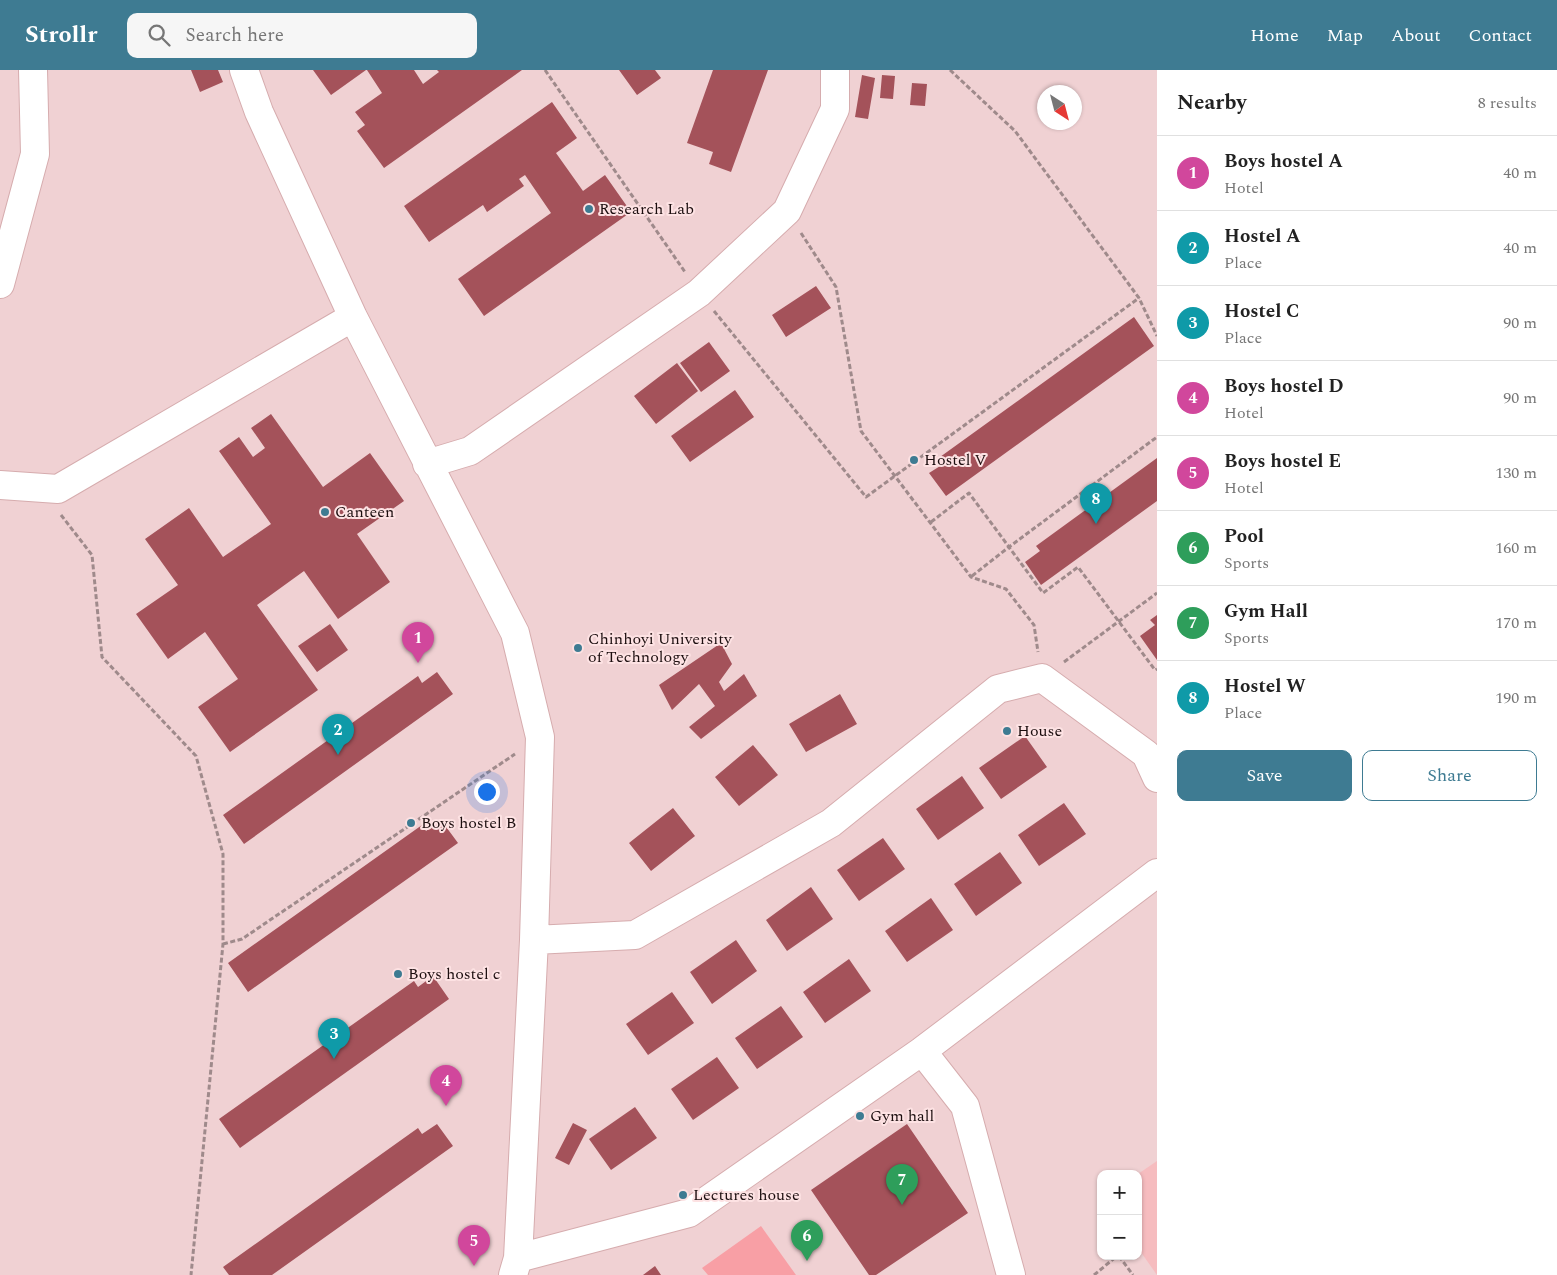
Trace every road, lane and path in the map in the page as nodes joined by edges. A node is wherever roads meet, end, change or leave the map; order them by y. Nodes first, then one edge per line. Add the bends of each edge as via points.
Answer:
1 (33, 70) edge
2 (244, 70) edge
3 (835, 70) edge
4 (950, 70) edge
5 (787, 211) junction
6 (0, 284) edge
7 (1139, 298) junction
8 (353, 317) junction
9 (1157, 336) edge
10 (1157, 437) edge
11 (427, 464) junction
12 (894, 477) junction
13 (0, 485) edge
14 (58, 489) junction
15 (930, 522) junction
16 (1009, 547) junction
17 (971, 577) junction
18 (1157, 593) edge
19 (1118, 622) junction
20 (1157, 669) edge
21 (1042, 678) junction
22 (540, 737) junction
23 (1157, 778) edge
24 (1157, 873) edge
25 (534, 940) junction
26 (223, 944) junction
27 (922, 1051) junction
28 (1113, 1260) edge
29 (1121, 1260) edge
30 (516, 1267) edge
31 (191, 1275) edge
32 (1011, 1275) edge
33 (1094, 1275) edge
34 (1133, 1275) edge

1 - 6 lane via 35,154
2 - 8 lane via 259,112
3 - 5 lane via 835,109
4 - 7 path via 1015,131
5 - 11 lane via 699,293 470,451
5 - 12 path via 836,288 861,431
7 - 9 path
7 - 12 path
8 - 11 lane
8 - 14 lane
10 - 16 path
11 - 22 lane via 515,633
12 - 15 path
13 - 14 lane
14 - 26 path via 61,514 92,555 102,657 196,756 223,854
15 - 16 path via 969,494
15 - 17 path
16 - 17 path
16 - 19 path via 1043,593 1078,567
17 - 21 path via 1006,589 1034,625
18 - 19 path
19 - 20 path
19 - 21 path
21 - 23 lane via 1146,754
21 - 25 lane via 998,689 831,823 636,935
22 - 25 lane
22 - 26 path via 242,939
24 - 27 lane
25 - 30 lane
26 - 31 path
27 - 30 lane via 689,1213
27 - 32 lane via 965,1106
28 - 33 path
29 - 34 path

